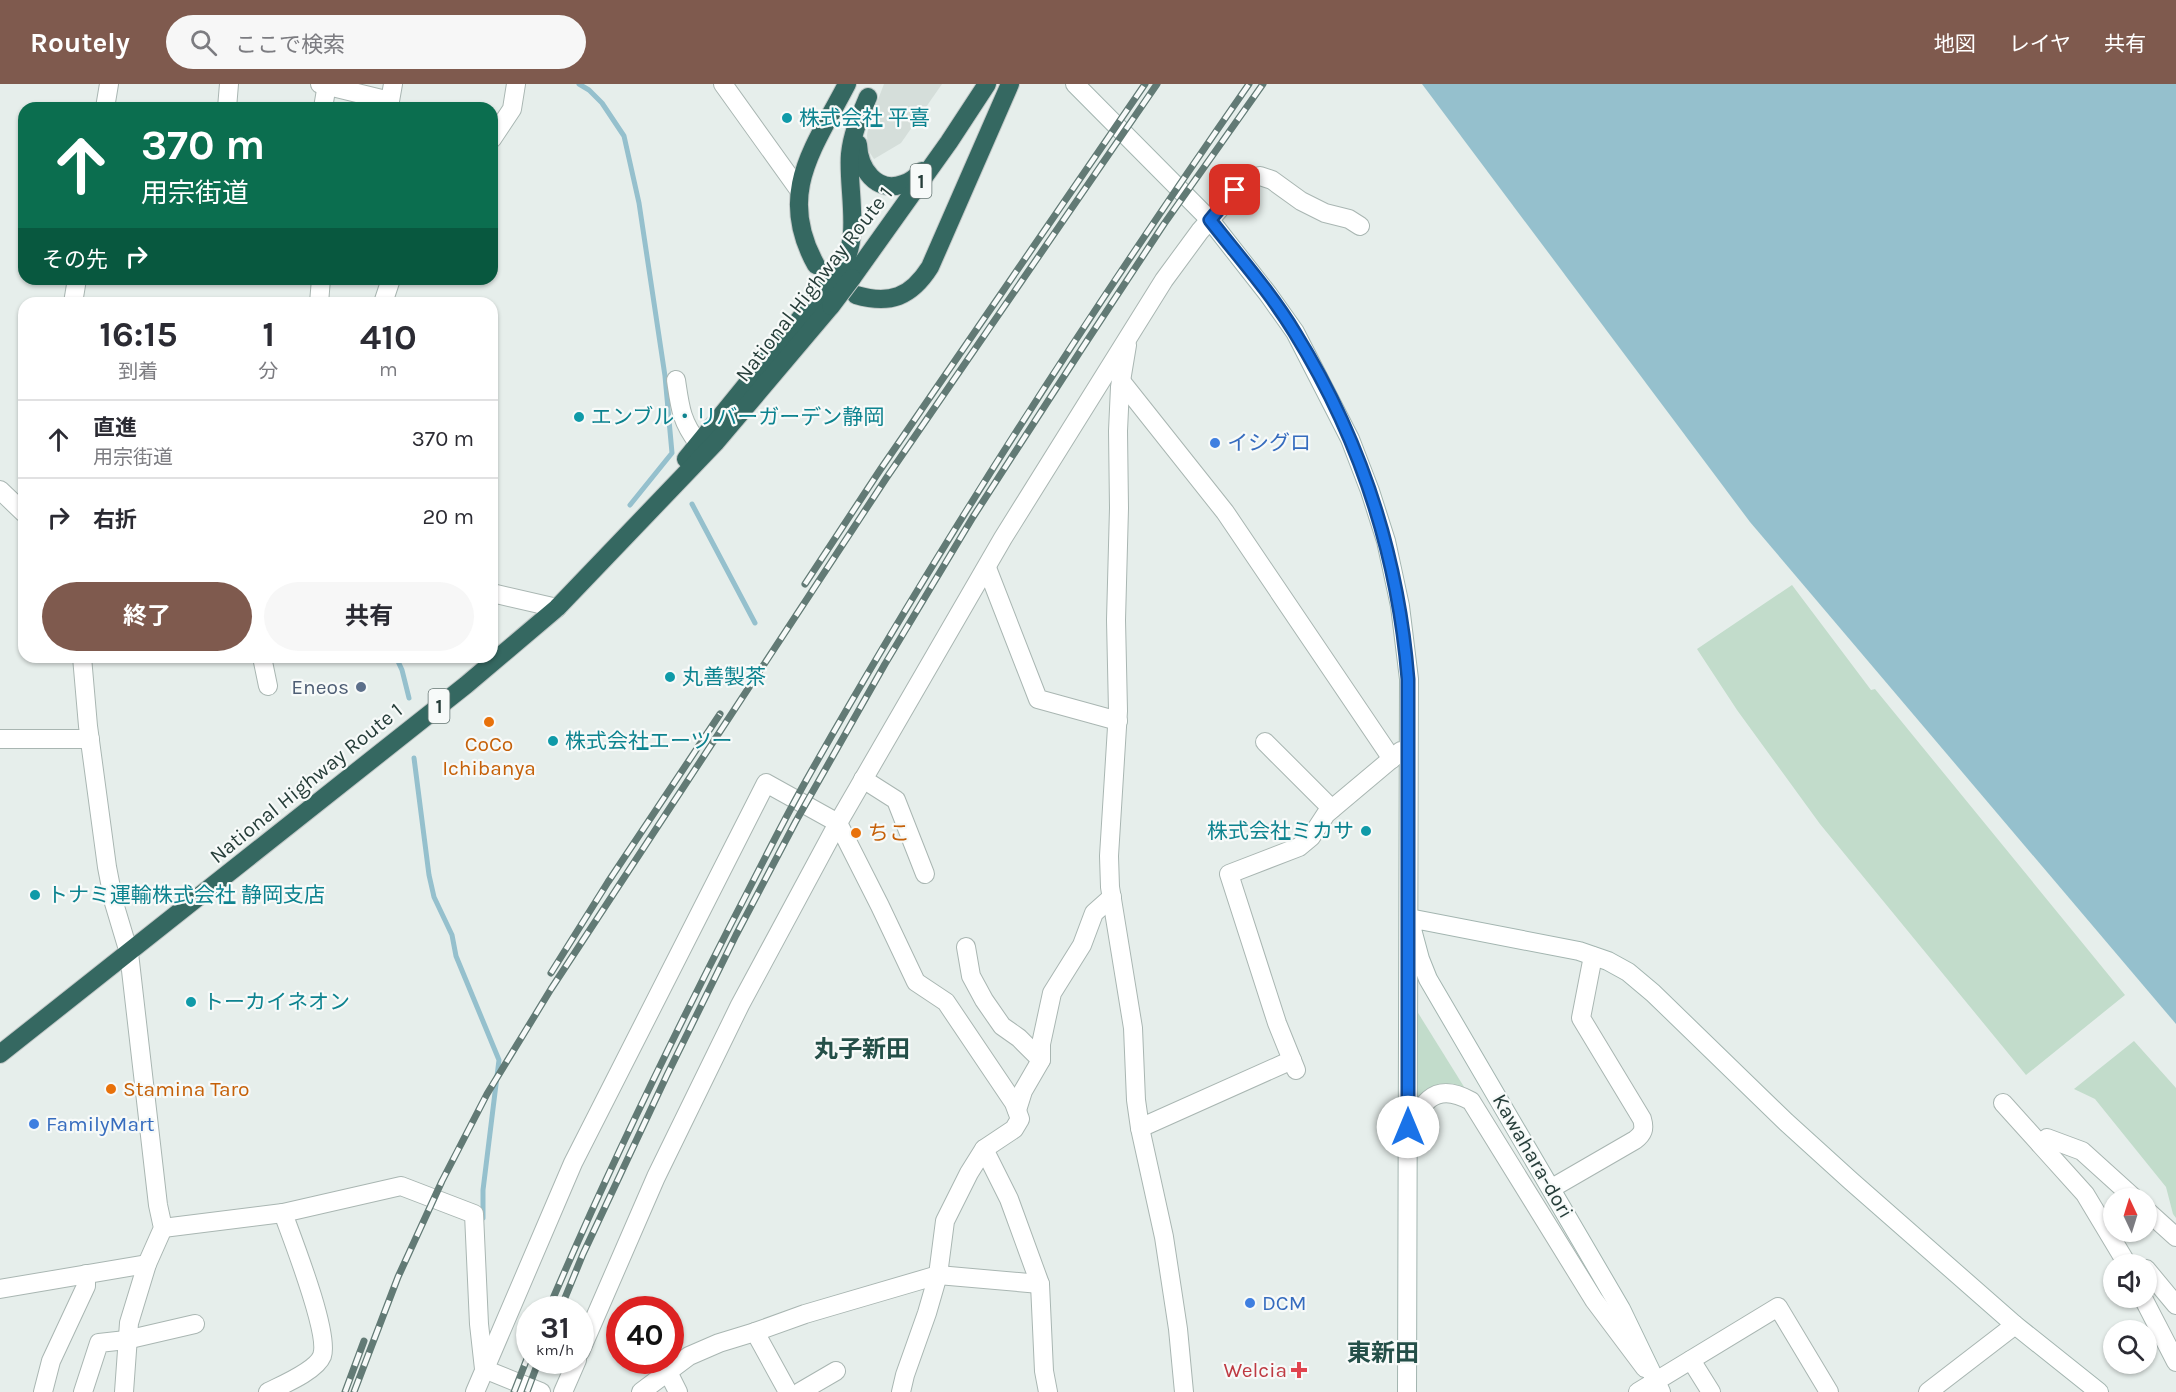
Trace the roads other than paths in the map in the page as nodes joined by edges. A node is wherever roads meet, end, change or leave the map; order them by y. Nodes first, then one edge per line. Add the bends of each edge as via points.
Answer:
1 (108, 84) edge
2 (229, 84) edge
3 (325, 84) edge
4 (393, 84) edge
5 (516, 84) edge
6 (723, 84) edge
7 (847, 84) edge
8 (987, 84) edge
9 (1010, 84) edge
10 (1075, 84) edge
11 (871, 90) edge
12 (106, 102) edge
13 (228, 102) edge
14 (324, 102) edge
15 (498, 130) edge
16 (934, 163) junction
17 (799, 190) junction
18 (1210, 220) junction
19 (1360, 226) dead end
20 (816, 265) dead end
21 (850, 280) junction
22 (825, 300) junction
23 (1129, 336) junction
24 (676, 380) dead end
25 (1121, 381) junction
26 (698, 443) junction
27 (0, 490) edge
28 (18, 507) edge
29 (643, 520) junction
30 (987, 567) junction
31 (498, 594) edge
32 (557, 608) junction
33 (498, 658) edge
34 (83, 663) edge
35 (263, 663) edge
36 (492, 663) edge
37 (268, 686) dead end
38 (1118, 721) junction
39 (0, 739) edge
40 (90, 739) junction
41 (1265, 742) dead end
42 (1409, 744) junction
43 (1392, 759) junction
44 (863, 779) junction
45 (1332, 809) junction
46 (838, 823) junction
47 (925, 874) dead end
48 (1112, 897) junction
49 (1409, 918) junction
50 (966, 947) dead end
51 (129, 953) junction
52 (1593, 956) junction
53 (0, 1054) edge
54 (1041, 1060) junction
55 (2003, 1103) dead end
56 (1017, 1110) junction
57 (1140, 1128) junction
58 (2040, 1144) junction
59 (984, 1149) junction
60 (1551, 1188) junction
61 (2123, 1188) edge
62 (2085, 1194) junction
63 (283, 1213) junction
64 (2103, 1216) edge
65 (2157, 1220) edge
66 (163, 1228) junction
67 (2176, 1237) edge
68 (2125, 1242) edge
69 (2121, 1254) edge
70 (2135, 1254) edge
71 (147, 1264) junction
72 (86, 1274) junction
73 (938, 1275) junction
74 (2157, 1282) edge
75 (1040, 1284) junction
76 (0, 1289) edge
77 (1408, 1290) junction
78 (2176, 1305) edge
79 (2148, 1308) edge
80 (594, 1320) edge
81 (195, 1324) dead end
82 (2015, 1324) junction
83 (755, 1332) junction
84 (126, 1340) junction
85 (684, 1360) edge
86 (1691, 1360) junction
87 (2176, 1362) edge
88 (484, 1369) junction
89 (836, 1371) dead end
90 (571, 1374) edge
91 (665, 1374) edge
92 (669, 1374) edge
93 (1658, 1387) edge
94 (1937, 1389) edge
95 (43, 1392) edge
96 (83, 1392) edge
97 (124, 1392) edge
98 (268, 1392) edge
99 (475, 1392) edge
100 (541, 1392) edge
101 (564, 1392) edge
102 (641, 1392) edge
103 (678, 1392) edge
104 (788, 1392) edge
105 (800, 1392) edge
106 (901, 1392) edge
107 (1048, 1392) edge
108 (1184, 1392) edge
109 (1407, 1392) edge
110 (1638, 1392) edge
111 (1711, 1392) edge
112 (1829, 1392) edge
113 (2099, 1392) edge

1 - 12 street
2 - 13 street
3 - 4 street via 390,101
3 - 14 street
5 - 15 street via 512,109
6 - 17 street
7 - 17 highway via 812,152
8 - 16 highway, National Highway Route 1 / 1
9 - 21 highway via 922,279 890,299 871,300
10 - 18 street
11 - 16 highway via 858,138 858,151 869,177 890,187 903,184
11 - 21 highway via 850,157
16 - 21 highway, National Highway Route 1 / 1
17 - 20 highway via 797,205 802,234
18 - 19 street via 1245,179 1260,176 1301,201
18 - 23 street via 1164,280
18 - 42 street via 1295,332 1350,439 1386,541 1400,606 1408,679
21 - 22 highway, National Highway Route 1 / 1, bridge
22 - 26 highway
22 - 29 highway, National Highway Route 1 / 1 via 745,410
23 - 25 street
23 - 30 street
24 - 26 street via 684,425
25 - 38 street
25 - 43 street via 1225,512
26 - 29 highway
27 - 28 street
29 - 32 highway, National Highway Route 1 / 1
30 - 38 street via 1038,699
30 - 44 street
31 - 32 street
32 - 33 highway, National Highway Route 1 / 1
34 - 40 street
35 - 37 street
36 - 51 highway, National Highway Route 1 / 1
38 - 48 street via 1109,856
39 - 40 street
40 - 51 street via 107,867
41 - 45 street
42 - 43 street
42 - 49 street
43 - 45 street
44 - 46 street
44 - 47 street via 896,800
45 - 57 street via 1299,847 1229,874 1294,1065
46 - 56 street via 916,982 946,1002
46 - 80 street via 734,1015
46 - 88 street via 766,783 573,1162
48 - 54 street via 1094,913 1082,945 1052,993
48 - 57 street via 1133,1028
49 - 52 street
49 - 60 street, Kawahara-dori via 1428,979
49 - 77 street
50 - 54 street via 971,976 984,1000 1002,1026
51 - 53 highway, National Highway Route 1 / 1
51 - 66 street
52 - 60 street via 1581,1017 1642,1119 1644,1130 1635,1140
52 - 82 street via 1628,972 1653,993 1786,1122
54 - 56 street
55 - 58 street
56 - 59 street via 1020,1119 1014,1129
57 - 108 street via 1164,1237
58 - 61 street via 2048,1138 2082,1151
58 - 62 street
59 - 73 street via 945,1221
59 - 75 street via 1009,1199
60 - 93 street, Kawahara-dori via 1621,1309
62 - 64 street
62 - 69 street
63 - 66 street
63 - 88 street via 401,1186 474,1214
63 - 98 street via 312,1295 322,1356 311,1369
65 - 67 street
66 - 71 street
68 - 70 street
71 - 72 street
71 - 84 street
72 - 76 street
72 - 95 street via 86,1286 51,1361
73 - 75 street
73 - 83 street
73 - 106 street
74 - 78 street
75 - 107 street
77 - 93 street via 1416,1234 1417,1116 1431,1097 1452,1093 1471,1101 1478,1110 1594,1300
77 - 109 street
79 - 87 street
81 - 84 street
82 - 94 street
82 - 113 street
83 - 85 street via 719,1342
83 - 104 street
84 - 96 street via 99,1343
84 - 97 street
86 - 93 street
86 - 111 street
86 - 112 street via 1779,1307
88 - 99 street
88 - 100 street
89 - 105 street
90 - 101 street
91 - 102 street
92 - 103 street
93 - 110 street

